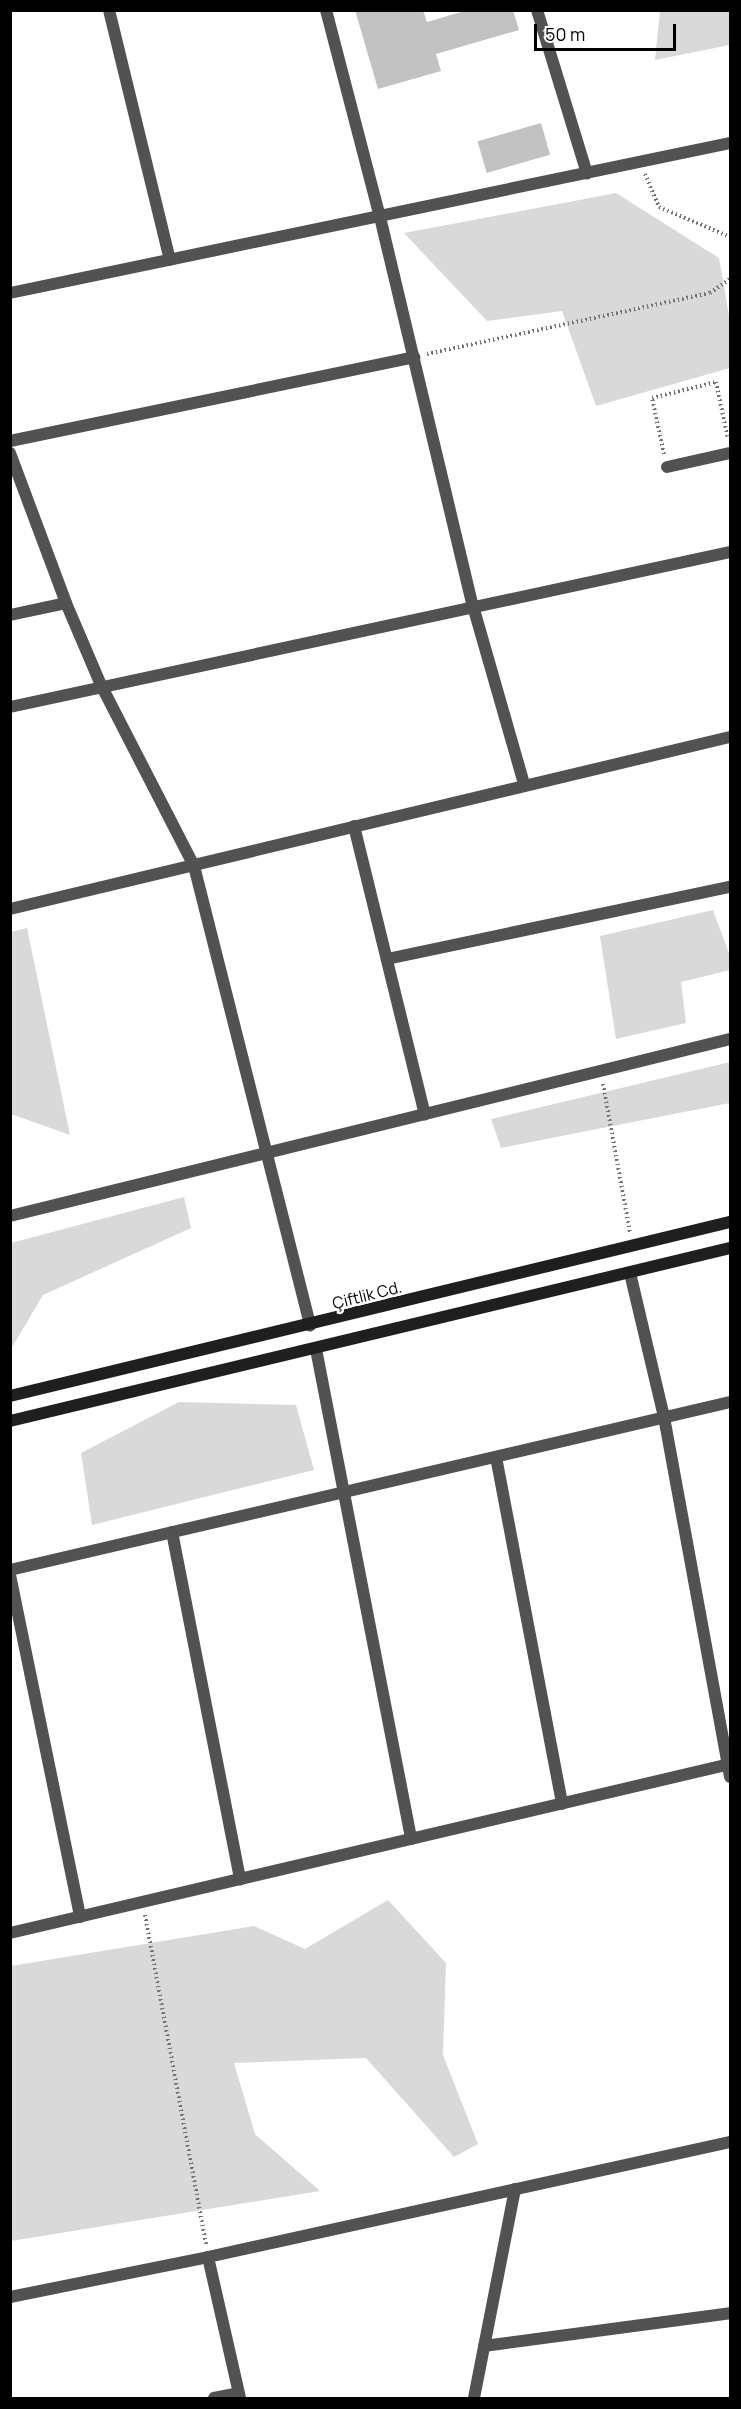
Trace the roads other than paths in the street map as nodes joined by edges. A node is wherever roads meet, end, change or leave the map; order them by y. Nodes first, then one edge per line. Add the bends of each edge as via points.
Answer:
1 (109, 10) edge
2 (326, 10) edge
3 (537, 10) edge
4 (730, 144) edge
5 (587, 174) junction
6 (380, 217) junction
7 (170, 260) junction
8 (10, 293) edge
9 (414, 357) junction
10 (10, 441) edge
11 (730, 451) edge
12 (10, 453) edge
13 (667, 467) road end
14 (730, 552) edge
15 (66, 603) junction
16 (473, 606) junction
17 (10, 615) edge
18 (101, 685) junction
19 (10, 707) edge
20 (730, 737) edge
21 (524, 784) junction
22 (354, 826) junction
23 (194, 866) junction
24 (730, 887) edge
25 (10, 909) edge
26 (387, 959) junction
27 (730, 1039) edge
28 (425, 1114) junction
29 (269, 1153) junction
30 (10, 1216) edge
31 (730, 1222) edge
32 (730, 1248) edge
33 (630, 1273) junction
34 (310, 1326) junction
35 (316, 1349) junction
36 (10, 1396) edge
37 (730, 1402) edge
38 (664, 1418) junction
39 (10, 1421) edge
40 (496, 1456) junction
41 (344, 1492) junction
42 (172, 1532) junction
43 (10, 1570) edge
44 (10, 1575) edge
45 (729, 1764) edge
46 (730, 1777) edge
47 (562, 1804) junction
48 (411, 1839) junction
49 (240, 1879) junction
50 (80, 1917) junction
51 (10, 1933) edge
52 (730, 2142) edge
53 (515, 2189) junction
54 (208, 2257) junction
55 (10, 2296) edge
56 (730, 2313) edge
57 (484, 2346) junction
58 (240, 2396) edge
59 (214, 2398) edge
60 (474, 2398) edge

1 - 7 street
2 - 6 street
3 - 5 street
4 - 5 street
5 - 6 street
6 - 7 street
6 - 9 street
7 - 8 street
9 - 10 street
9 - 16 street
11 - 13 street
12 - 15 street
14 - 16 street
15 - 17 street
15 - 18 street
16 - 18 street
16 - 21 street
18 - 19 street
18 - 23 street
20 - 21 street
21 - 22 street
22 - 23 street
22 - 26 street
23 - 25 street
23 - 29 street
24 - 26 street
26 - 28 street
27 - 28 street
28 - 29 street
29 - 30 street
29 - 34 street
31 - 34 street, Çiftlik Cd.
32 - 33 street
33 - 35 street
33 - 38 street
34 - 36 street, Çiftlik Cd.
35 - 39 street
35 - 41 street
37 - 38 street
38 - 40 street
38 - 45 street
40 - 41 street
40 - 47 street
41 - 42 street
41 - 48 street
42 - 43 street
42 - 49 street
44 - 50 street
45 - 46 street
45 - 47 street
47 - 48 street
48 - 49 street
49 - 50 street
50 - 51 street
52 - 53 street
53 - 54 street
53 - 57 street
54 - 55 street
54 - 58 street
56 - 57 street
57 - 60 street
58 - 59 street

